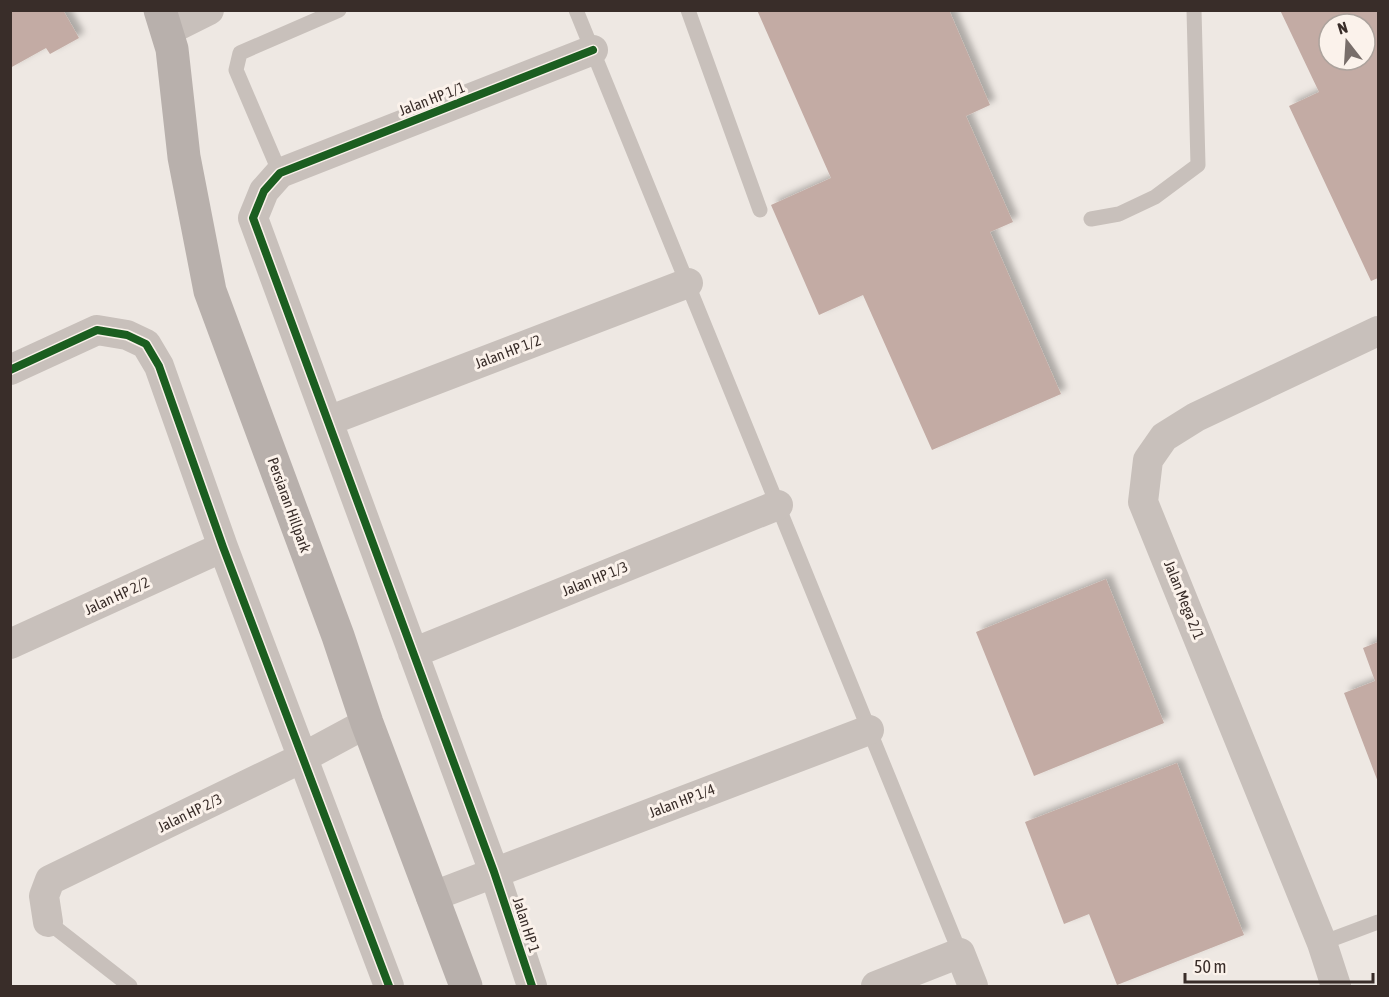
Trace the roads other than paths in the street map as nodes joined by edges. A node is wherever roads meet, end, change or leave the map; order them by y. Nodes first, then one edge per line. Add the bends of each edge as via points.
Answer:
1 (209, 10) edge
2 (339, 10) edge
3 (576, 10) edge
4 (688, 10) edge
5 (1194, 10) edge
6 (164, 21) edge
7 (593, 50) junction
8 (280, 173) junction
9 (760, 210) dead end
10 (1090, 219) dead end
11 (688, 283) junction
12 (1378, 331) edge
13 (10, 370) edge
14 (328, 421) junction
15 (778, 505) junction
16 (223, 547) junction
17 (10, 644) edge
18 (413, 653) junction
19 (366, 723) junction
20 (870, 730) junction
21 (302, 758) junction
22 (494, 872) junction
23 (431, 897) junction
24 (48, 922) joint
25 (1378, 922) edge
26 (1322, 943) junction
27 (960, 953) junction
28 (130, 987) edge
29 (388, 987) edge
30 (466, 987) edge
31 (532, 987) edge
32 (876, 987) edge
33 (973, 987) edge
34 (1336, 987) edge

1 - 6 street
2 - 8 lane via 240,53 236,70
3 - 7 lane
4 - 9 lane
5 - 10 lane via 1198,165 1155,197 1119,214
6 - 19 street, Persiaran Hillpark via 172,49 184,157 210,291 338,636
7 - 8 street, Jalan HP 1/1
7 - 11 lane
8 - 14 street, Jalan HP 1 via 264,190 253,218
11 - 14 street, Jalan HP 1/2
11 - 15 lane
12 - 26 street, Jalan Mega 2/1 via 1196,417 1164,437 1148,460 1143,502
13 - 16 street via 97,330 127,335 147,344
14 - 18 street, Jalan HP 1
15 - 18 street, Jalan HP 1/3
15 - 20 lane
16 - 17 street, Jalan HP 2/2
16 - 21 street
18 - 22 street, Jalan HP 1
19 - 21 street, Jalan HP 2/3
19 - 23 street, Persiaran Hillpark
20 - 22 street, Jalan HP 1/4
20 - 27 lane
21 - 24 street, Jalan HP 2/3 via 50,880 45,896
21 - 29 street
22 - 23 street
22 - 31 street, Jalan HP 1
23 - 30 street, Persiaran Hillpark
24 - 28 lane
25 - 26 lane
26 - 34 street, Jalan Mega 2/1
27 - 32 street
27 - 33 street

